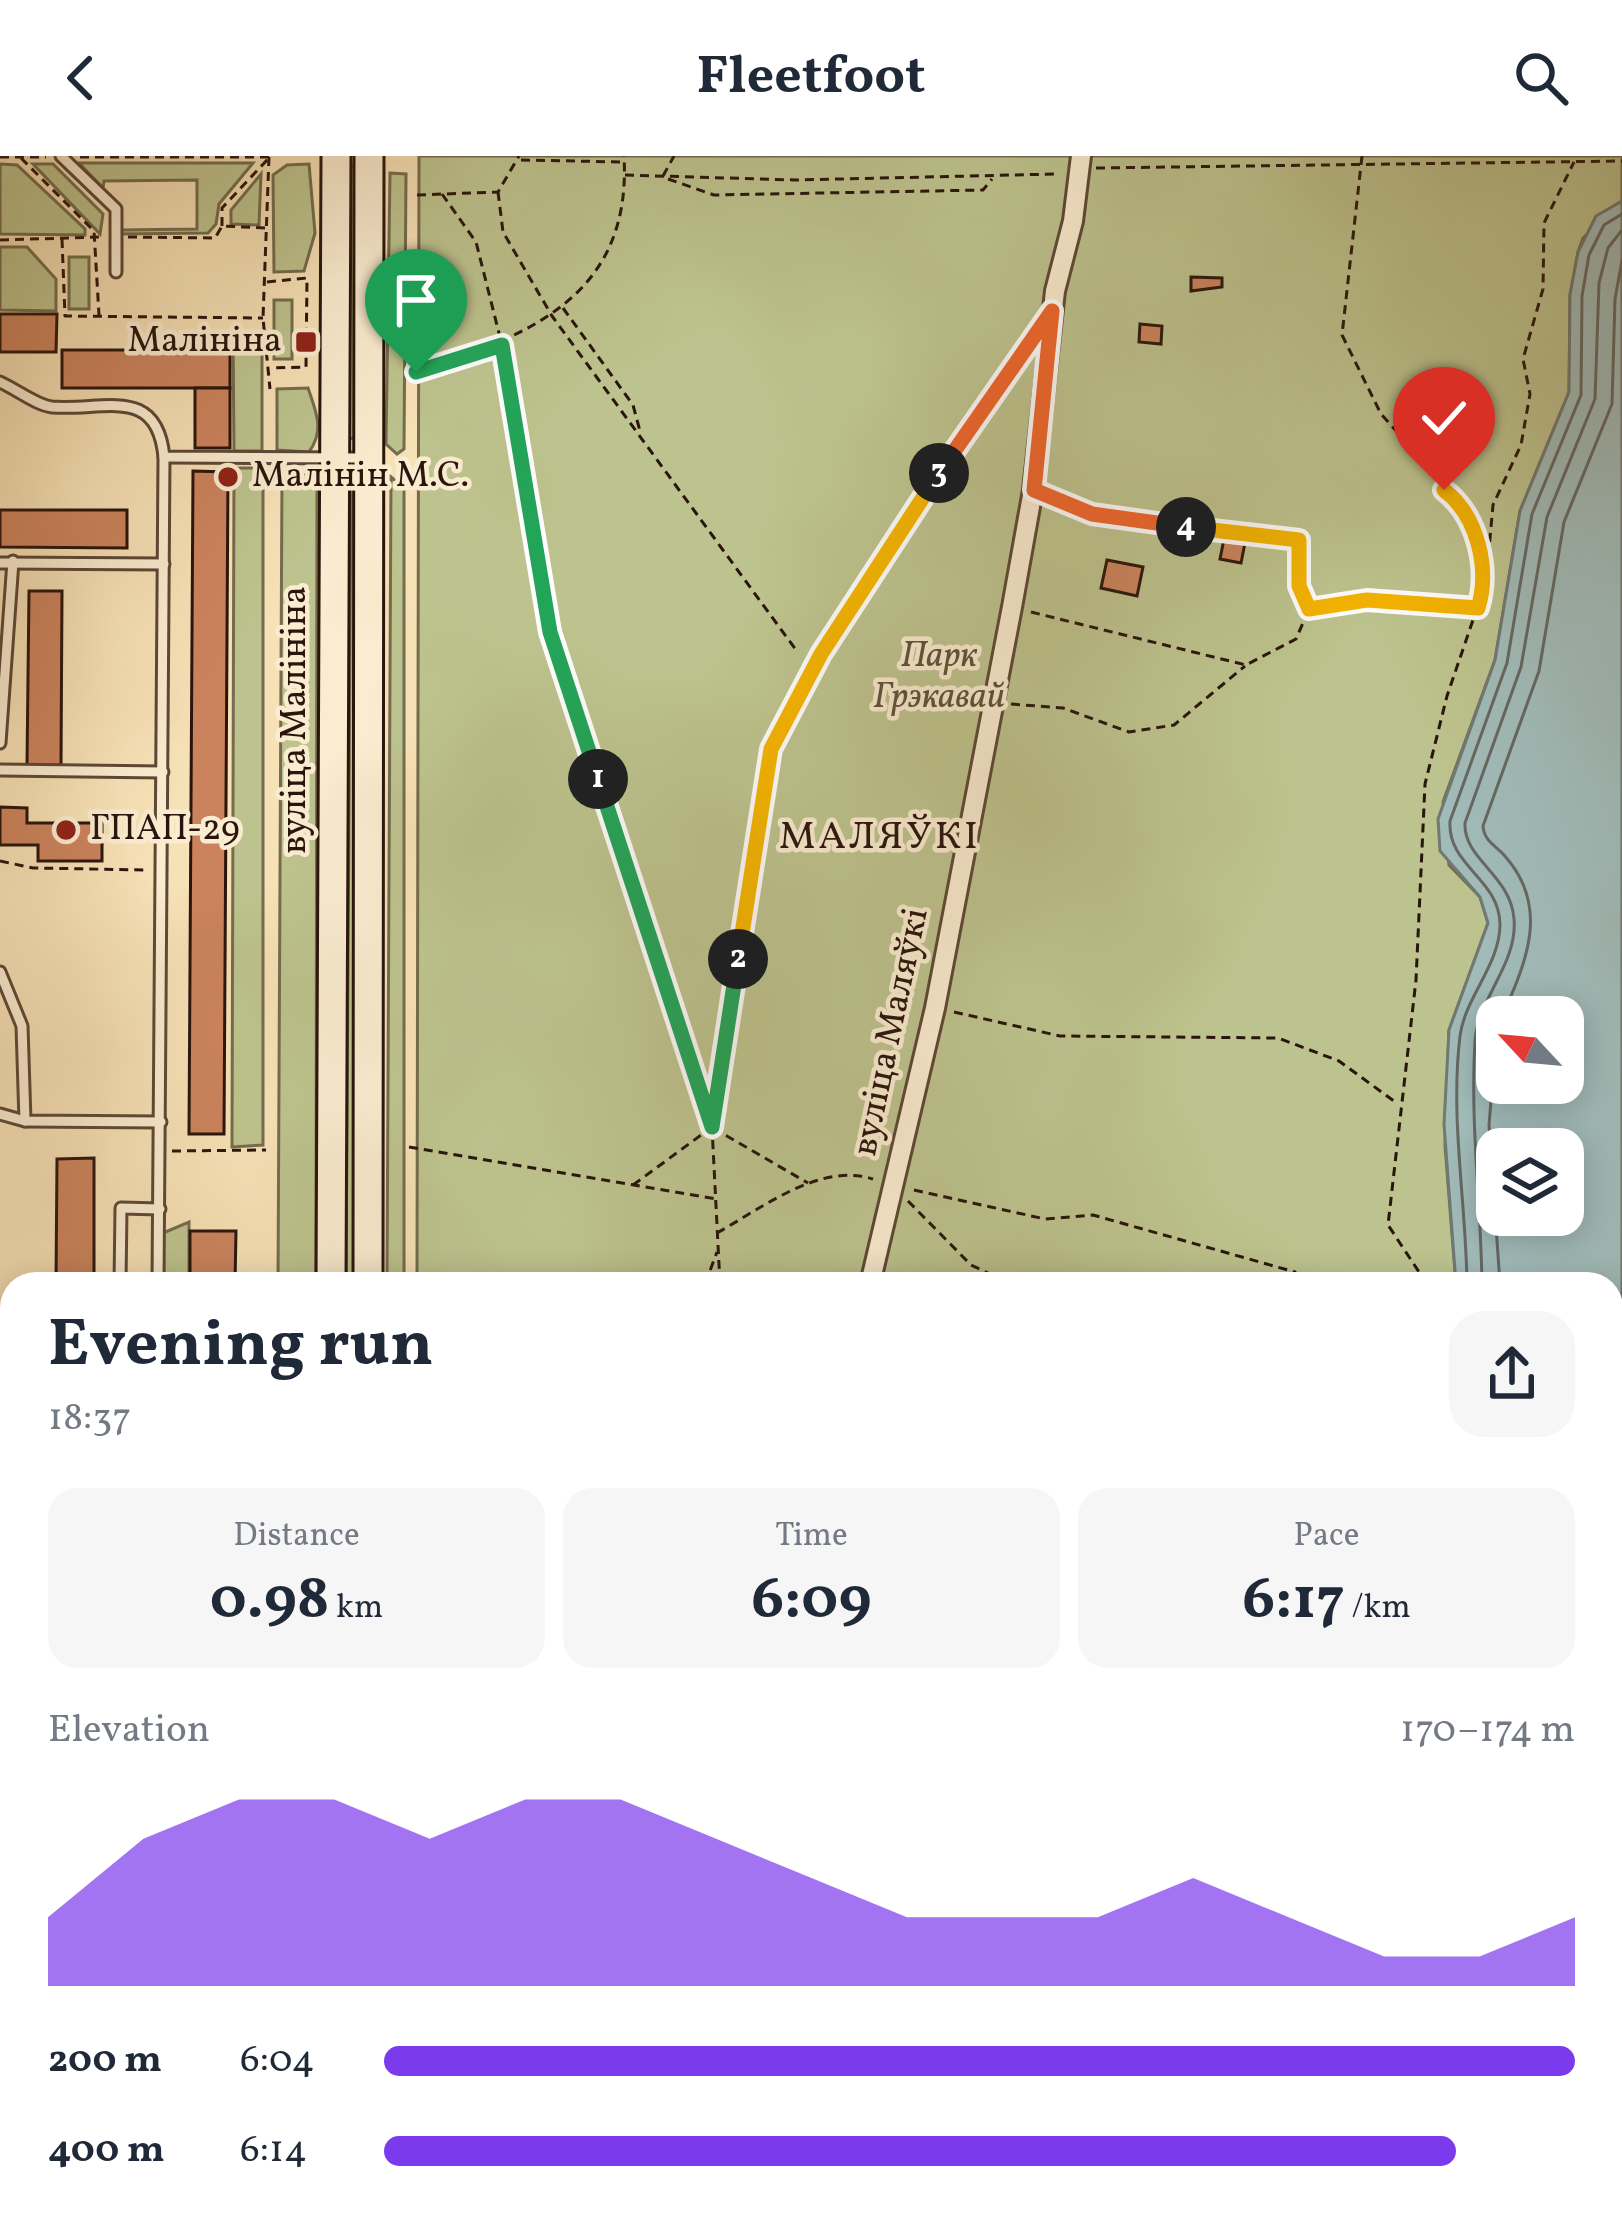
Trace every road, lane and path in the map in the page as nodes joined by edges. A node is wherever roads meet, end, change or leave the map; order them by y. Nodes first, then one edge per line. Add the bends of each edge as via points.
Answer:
1 (154, 156) edge
2 (336, 156) edge
3 (369, 156) edge
4 (674, 156) edge
5 (0, 157) edge
6 (19, 157) edge
7 (62, 157) edge
8 (269, 157) edge
9 (519, 158) edge
10 (624, 159) edge
11 (1363, 159) edge
12 (1622, 160) edge
13 (1574, 162) junction
14 (1076, 166) edge
15 (625, 175) junction
16 (662, 177) junction
17 (994, 178) junction
18 (498, 192) junction
19 (442, 194) junction
20 (417, 195) dead end
21 (221, 226) junction
22 (265, 228) junction
23 (96, 237) junction
24 (116, 237) junction
25 (62, 238) junction
26 (0, 240) edge
27 (116, 272) dead end
28 (265, 282) junction
29 (562, 307) junction
30 (1052, 311) junction
31 (99, 315) junction
32 (552, 316) junction
33 (263, 318) junction
34 (502, 345) junction
35 (270, 368) junction
36 (416, 372) dead end
37 (0, 382) edge
38 (270, 389) dead end
39 (641, 438) junction
40 (164, 457) junction
41 (333, 458) junction
42 (366, 458) junction
43 (1034, 490) junction
44 (13, 561) junction
45 (0, 562) edge
46 (164, 564) junction
47 (1486, 583) junction
48 (1012, 607) junction
49 (1478, 608) junction
50 (1309, 609) junction
51 (796, 650) dead end
52 (1246, 665) junction
53 (992, 702) junction
54 (0, 743) edge
55 (0, 770) edge
56 (163, 772) junction
57 (0, 862) edge
58 (162, 870) junction
59 (0, 972) edge
60 (935, 1008) junction
61 (1400, 1105) junction
62 (0, 1114) edge
63 (25, 1121) junction
64 (161, 1122) junction
65 (712, 1127) junction
66 (410, 1147) dead end
67 (266, 1150) dead end
68 (161, 1151) junction
69 (808, 1183) junction
70 (633, 1185) junction
71 (892, 1185) junction
72 (717, 1200) junction
73 (160, 1209) junction
74 (718, 1233) junction
75 (717, 1251) junction
76 (120, 1272) edge
77 (158, 1272) edge
78 (332, 1272) edge
79 (368, 1272) edge
80 (709, 1272) edge
81 (719, 1272) edge
82 (873, 1272) edge
83 (986, 1272) edge
84 (1294, 1272) edge
85 (1419, 1272) edge

1 - 7 path
1 - 8 path
2 - 41 main road, вуліца Малініна
3 - 42 main road, вуліца Малініна
4 - 16 path
5 - 6 path
6 - 7 path
6 - 23 path
7 - 24 lane via 116,209
8 - 21 path via 222,208
8 - 22 path
9 - 10 path
9 - 18 path
10 - 15 path
11 - 13 path
11 - 14 path
11 - 47 path via 1342,335 1381,414 1462,504
12 - 13 path
13 - 47 path via 1544,223 1543,290 1523,359 1530,394 1521,445 1493,505
14 - 17 path
14 - 30 street, вуліца Маляўкі
15 - 16 path
15 - 29 path via 613,242
16 - 17 path
16 - 17 path via 714,195 983,190
18 - 19 path
18 - 32 path via 503,232
19 - 20 path
19 - 34 path via 476,242
21 - 22 path
21 - 24 path via 215,238
22 - 28 path
23 - 24 path
23 - 25 path
23 - 31 path
24 - 27 lane
25 - 26 path
25 - 31 path via 65,316
28 - 33 path
28 - 35 path via 307,278 306,367
29 - 32 path
29 - 39 path via 634,404
30 - 43 street, вуліца Маляўкі
30 - 65 path via 904,523 771,749
31 - 33 path
32 - 34 path
32 - 39 path
33 - 35 path
34 - 36 path
34 - 65 path via 550,632
35 - 38 path
37 - 40 lane via 46,407 131,407 152,415
39 - 51 path
40 - 41 lane
40 - 46 lane
41 - 42 lane
41 - 78 main road, вуліца Малініна
42 - 79 main road, вуліца Малініна
43 - 48 street, вуліца Маляўкі
43 - 50 path via 1092,514 1299,540 1299,586
44 - 45 lane
44 - 46 lane
44 - 54 lane
46 - 56 lane
47 - 49 path
48 - 52 path
48 - 53 street, вуліца Маляўкі
49 - 50 path via 1367,600
49 - 61 path via 1425,784 1416,980
50 - 52 path via 1296,639
52 - 53 path via 1174,725 1129,732 1063,708
53 - 60 street, вуліца Маляўкі
55 - 56 lane
56 - 58 lane
57 - 58 path
58 - 64 lane
59 - 63 lane via 22,1025
60 - 61 path via 1060,1036 1278,1038 1339,1061
60 - 71 street, вуліца Маляўкі
61 - 85 path via 1388,1226
62 - 63 lane
63 - 64 lane
64 - 68 lane
65 - 69 path
65 - 70 path
65 - 72 path
66 - 70 path
67 - 68 path
68 - 73 lane
69 - 71 path via 857,1174
69 - 74 path
70 - 72 path
71 - 82 street, вуліца Маляўкі
71 - 83 path
71 - 84 path via 1003,1213 1093,1215
72 - 74 path
73 - 76 lane via 121,1208
73 - 77 lane
74 - 75 path
75 - 80 path
75 - 81 path

